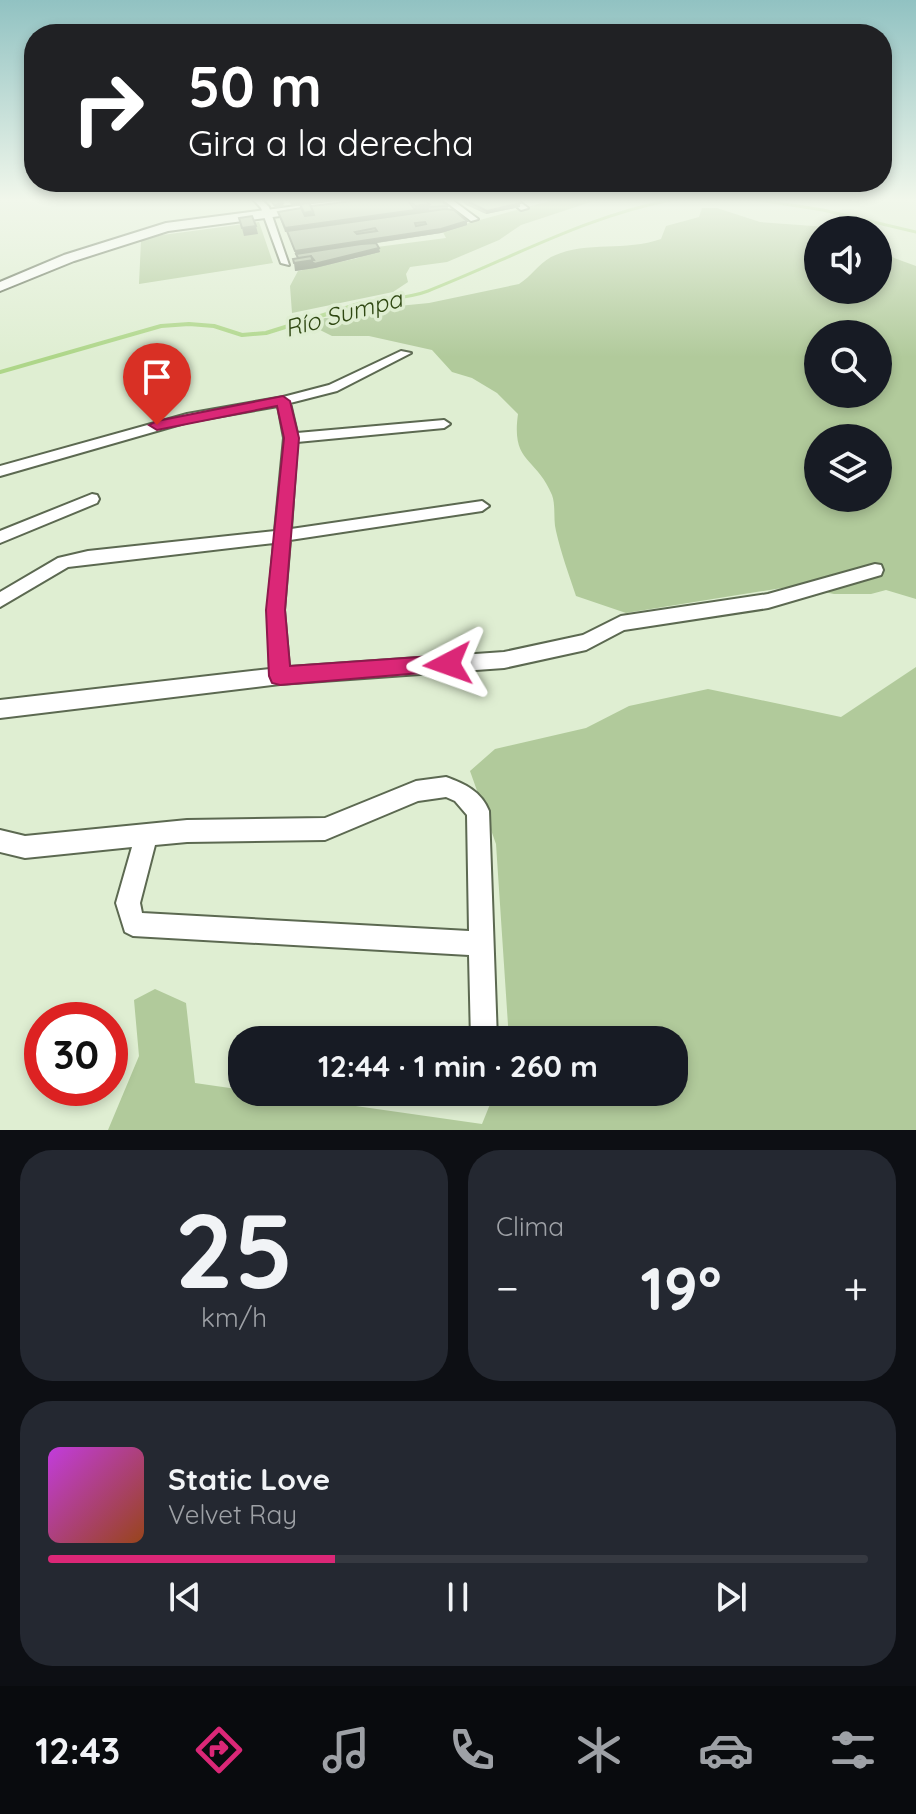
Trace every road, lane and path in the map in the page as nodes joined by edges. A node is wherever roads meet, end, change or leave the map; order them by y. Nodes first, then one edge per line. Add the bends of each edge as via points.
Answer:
1 (88, 252) edge
2 (282, 252) edge
3 (286, 263) dead end
4 (0, 287) edge
5 (405, 353) dead end
6 (283, 401) junction
7 (444, 424) dead end
8 (291, 438) junction
9 (0, 471) edge
10 (92, 499) dead end
11 (482, 506) dead end
12 (281, 536) junction
13 (0, 537) edge
14 (875, 570) dead end
15 (0, 600) edge
16 (280, 676) junction
17 (0, 709) edge
18 (147, 835) junction
19 (0, 841) edge
20 (481, 944) junction
21 (484, 1026) edge

1 - 4 street
2 - 3 street
5 - 6 street via 333,388
6 - 8 street
6 - 9 street via 172,421
7 - 8 street
8 - 12 street
10 - 13 street
11 - 12 street
12 - 15 street via 64,562
12 - 16 street via 276,610
14 - 16 street via 768,601 621,623 586,642 504,660
16 - 17 street
18 - 19 street via 25,847
18 - 20 street via 128,903 133,924
18 - 20 street via 325,829 416,791 446,787 462,793 478,811
20 - 21 street

